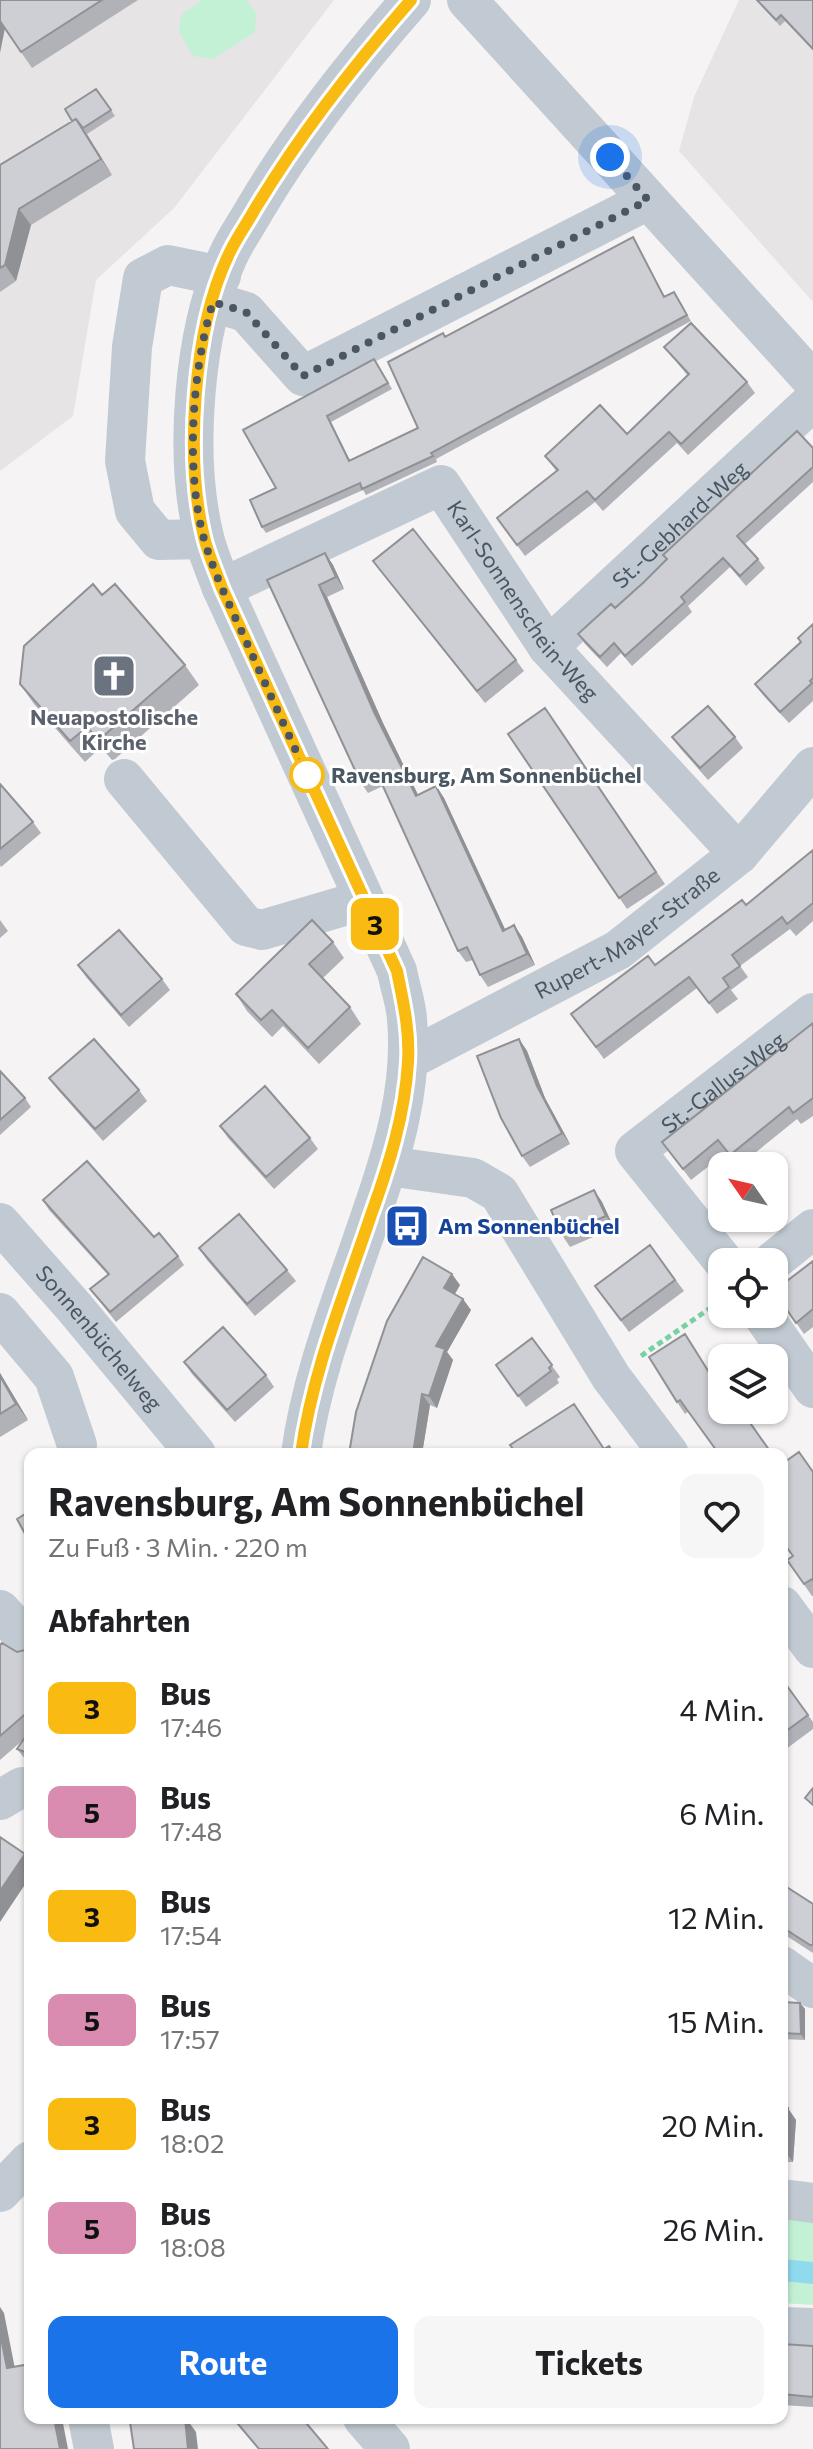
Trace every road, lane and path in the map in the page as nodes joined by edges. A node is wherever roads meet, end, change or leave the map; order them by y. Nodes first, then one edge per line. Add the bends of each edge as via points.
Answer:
1 (411, 0) edge
2 (467, 0) edge
3 (648, 200) junction
4 (217, 289) junction
5 (813, 381) edge
6 (813, 401) edge
7 (204, 539) junction
8 (222, 588) junction
9 (548, 647) junction
10 (809, 778) edge
11 (124, 779) dead end
12 (739, 854) junction
13 (364, 900) junction
14 (813, 1013) edge
15 (408, 1060) junction
16 (388, 1166) junction
17 (0, 1223) edge
18 (813, 1229) edge
19 (713, 1248) edge
20 (788, 1249) edge
21 (708, 1310) edge
22 (0, 1313) edge
23 (772, 1328) edge
24 (611, 1377) junction
25 (813, 1388) edge
26 (77, 1445) dead end
27 (191, 1448) edge
28 (302, 1448) edge
29 (664, 1448) edge
30 (0, 1610) edge
31 (788, 1614) edge
32 (24, 1636) edge
33 (813, 1648) edge
34 (24, 1788) edge
35 (0, 1800) edge
36 (788, 1970) edge
37 (813, 1988) edge
38 (788, 2200) edge
39 (813, 2203) edge
40 (788, 2327) edge
41 (813, 2328) edge
42 (89, 2424) edge
43 (368, 2424) edge
44 (94, 2449) edge
45 (390, 2449) edge

1 - 4 street via 281,165 228,256
2 - 3 street
3 - 4 street via 303,376 246,312
3 - 5 street
4 - 7 street via 205,328 194,431
4 - 7 street via 168,265 143,278 132,347 125,461 135,511 159,540
6 - 9 street, St.-Gebhard-Weg
7 - 8 street
8 - 9 street, Karl-Sonnenschein-Weg via 441,485
8 - 13 street
9 - 12 street, Karl-Sonnenschein-Weg
10 - 12 street, Rupert-Mayer-Straße
11 - 13 street via 246,926 262,930
12 - 15 street, Rupert-Mayer-Straße via 618,950
13 - 15 street via 397,971 407,1017
14 - 19 street, St.-Gallus-Weg via 635,1151
15 - 16 street via 402,1114
16 - 24 street via 473,1178 499,1193
16 - 28 street via 322,1358
17 - 27 street, Sonnenbüchelweg
18 - 20 street
21 - 24 path
22 - 26 street via 54,1377
23 - 25 street
24 - 29 street
30 - 32 street
31 - 33 street
34 - 35 street
36 - 37 street
38 - 39 street
40 - 41 street
42 - 44 street
43 - 45 street

